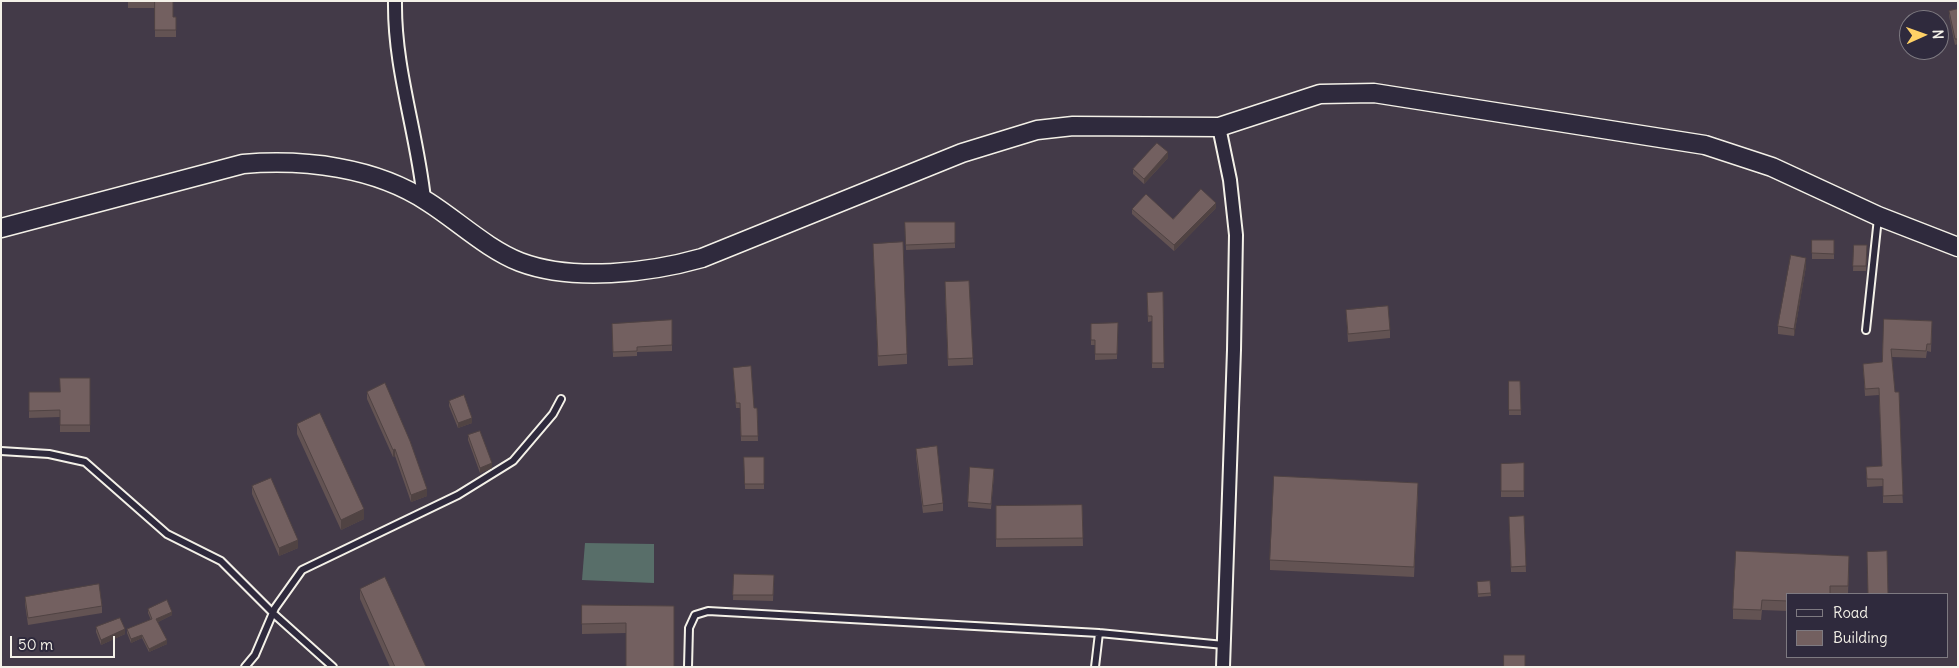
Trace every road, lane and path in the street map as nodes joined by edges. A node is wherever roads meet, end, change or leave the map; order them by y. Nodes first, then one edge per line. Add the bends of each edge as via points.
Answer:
1 (395, 1) edge
2 (1219, 127) junction
3 (424, 199) junction
4 (1878, 216) junction
5 (1, 228) edge
6 (1958, 247) edge
7 (1866, 330) dead end
8 (561, 399) dead end
9 (1, 451) edge
10 (273, 612) junction
11 (1099, 633) junction
12 (1224, 645) junction
13 (244, 667) edge
14 (333, 667) edge
15 (688, 667) edge
16 (1095, 667) edge
17 (1223, 667) edge

1 - 3 street via 399,69 415,135
2 - 3 main road via 1073,126 1037,130 962,153 702,258 675,266 622,272 560,271 520,262 488,244
2 - 4 main road via 1320,94 1374,93 1705,145 1772,167
2 - 12 street via 1230,180 1236,235
3 - 5 main road via 383,179 334,168 277,162 243,164
4 - 6 main road
4 - 7 lane
8 - 10 lane via 513,461 458,495 302,570
9 - 10 lane via 49,454 85,462 167,534 221,561
10 - 13 lane via 255,655
10 - 14 lane
11 - 12 lane
11 - 15 lane via 708,611 695,615 689,628
11 - 16 lane
12 - 17 street

